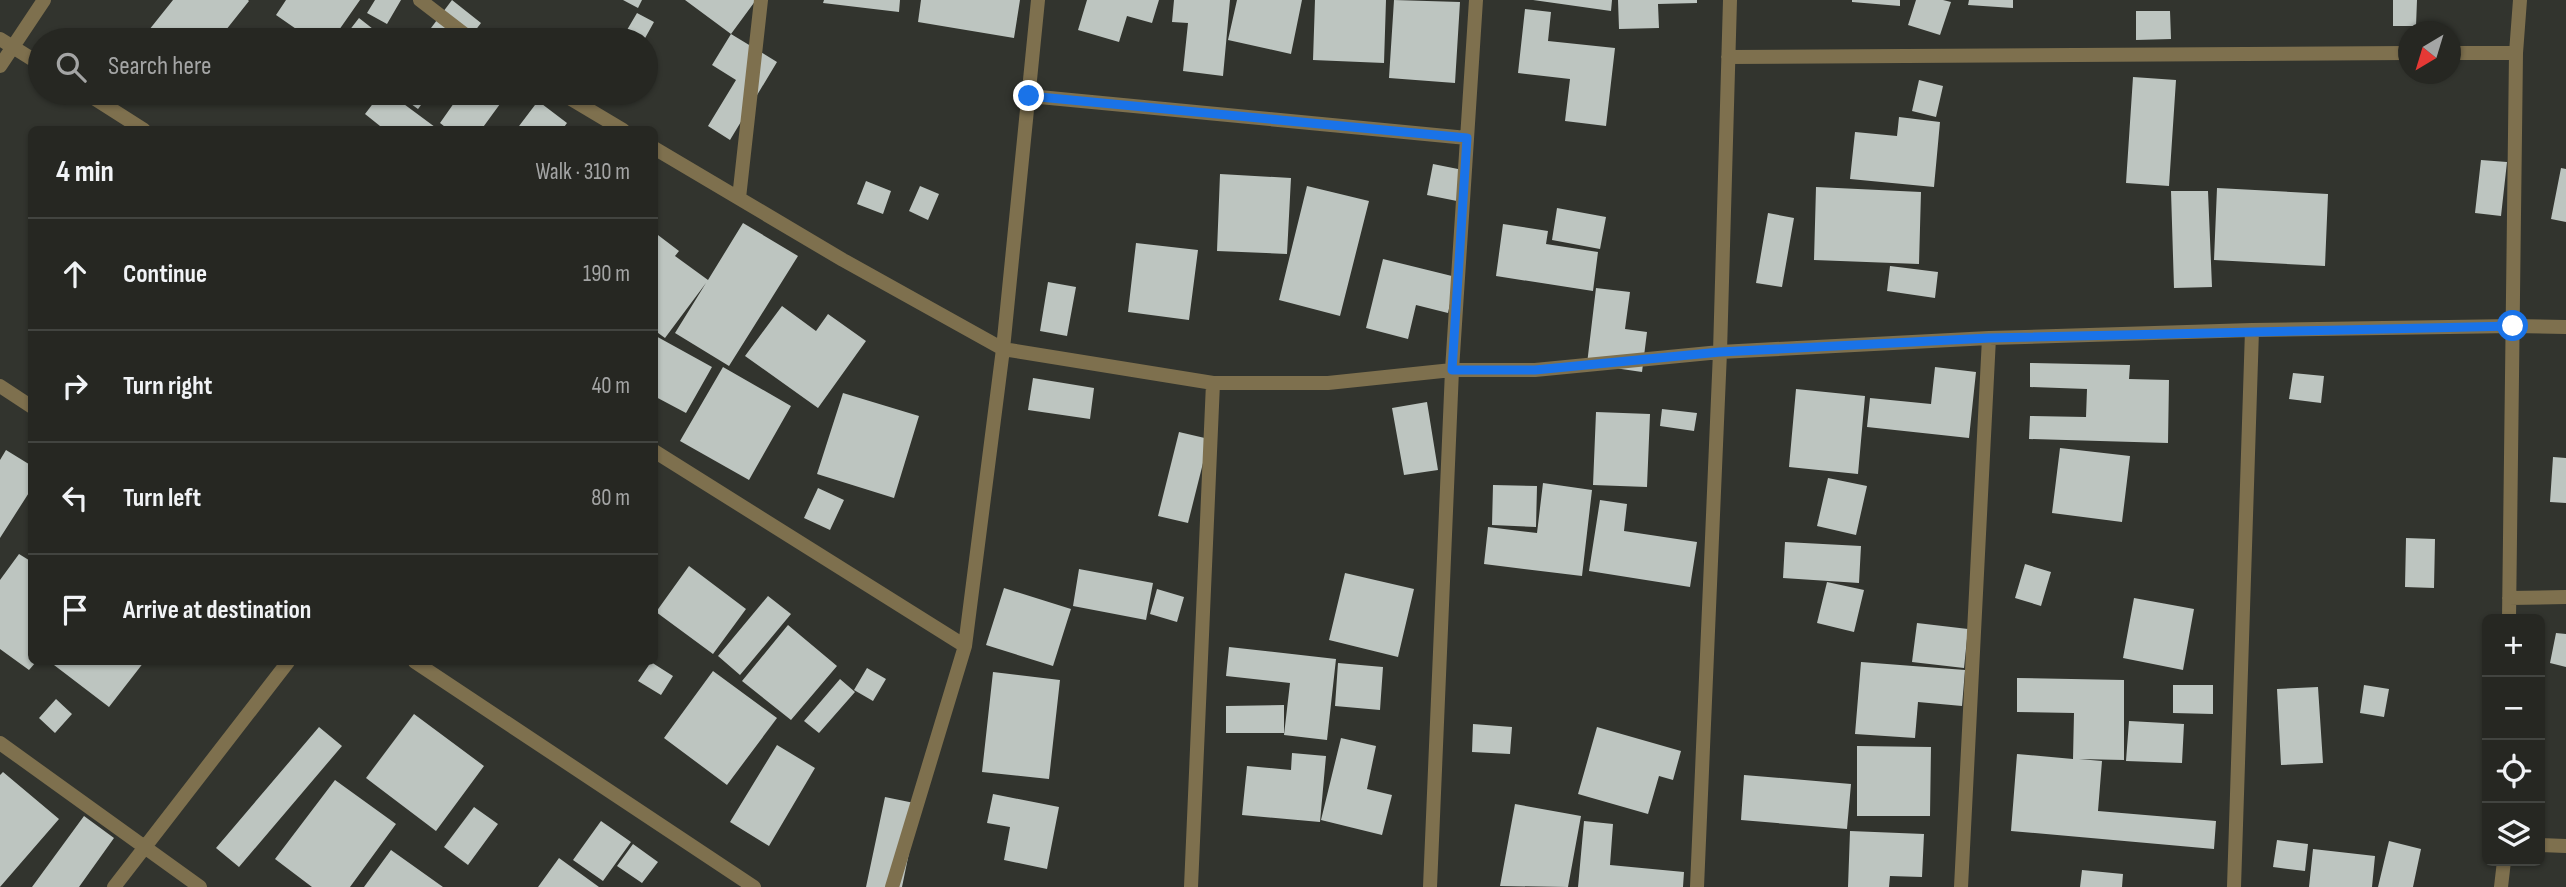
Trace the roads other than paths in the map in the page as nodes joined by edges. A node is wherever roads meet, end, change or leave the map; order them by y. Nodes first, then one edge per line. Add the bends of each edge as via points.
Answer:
1 (44, 0) edge
2 (420, 0) edge
3 (761, 0) edge
4 (1038, 0) edge
5 (1476, 0) edge
6 (1730, 0) edge
7 (2520, 0) edge
8 (456, 28) edge
9 (6, 43) edge
10 (2398, 53) edge
11 (2461, 53) edge
12 (2516, 53) junction
13 (28, 57) edge
14 (1728, 57) junction
15 (0, 66) edge
16 (1029, 96) junction
17 (105, 105) edge
18 (581, 105) edge
19 (138, 126) edge
20 (616, 126) edge
21 (1467, 138) junction
22 (658, 150) edge
23 (739, 198) junction
24 (2513, 326) junction
25 (2566, 327) edge
26 (2252, 330) junction
27 (1989, 338) junction
28 (1003, 349) junction
29 (1720, 352) junction
30 (1452, 370) junction
31 (1213, 383) junction
32 (0, 386) edge
33 (28, 404) edge
34 (658, 454) edge
35 (2566, 597) edge
36 (2509, 598) junction
37 (2509, 614) edge
38 (965, 646) junction
39 (286, 665) edge
40 (420, 665) edge
41 (0, 743) edge
42 (2545, 845) edge
43 (2566, 846) edge
44 (145, 847) junction
45 (2503, 866) edge
46 (114, 887) edge
47 (200, 887) edge
48 (754, 887) edge
49 (892, 887) edge
50 (1191, 887) edge
51 (1430, 887) edge
52 (1697, 887) edge
53 (1961, 887) edge
54 (2234, 887) edge
55 (2501, 887) edge

1 - 9 street
2 - 8 street
3 - 23 street
4 - 16 street
5 - 21 street
6 - 14 street
7 - 12 street
9 - 13 street
9 - 15 street
10 - 14 street
11 - 12 street
12 - 24 street
14 - 29 street
16 - 21 street
16 - 28 street
17 - 19 street
18 - 20 street
21 - 30 street
22 - 23 street
23 - 28 street
24 - 25 street
24 - 26 street
24 - 36 street
26 - 27 street
26 - 54 street
27 - 29 street
27 - 53 street
28 - 31 street
28 - 38 street
29 - 30 street via 1535,370
29 - 52 street
30 - 31 street via 1328,383
30 - 51 street
31 - 50 street
32 - 33 street
34 - 38 street
35 - 36 street
36 - 37 street
38 - 49 street
39 - 44 street
40 - 48 street
41 - 44 street
42 - 43 street
44 - 46 street
44 - 47 street
45 - 55 street

